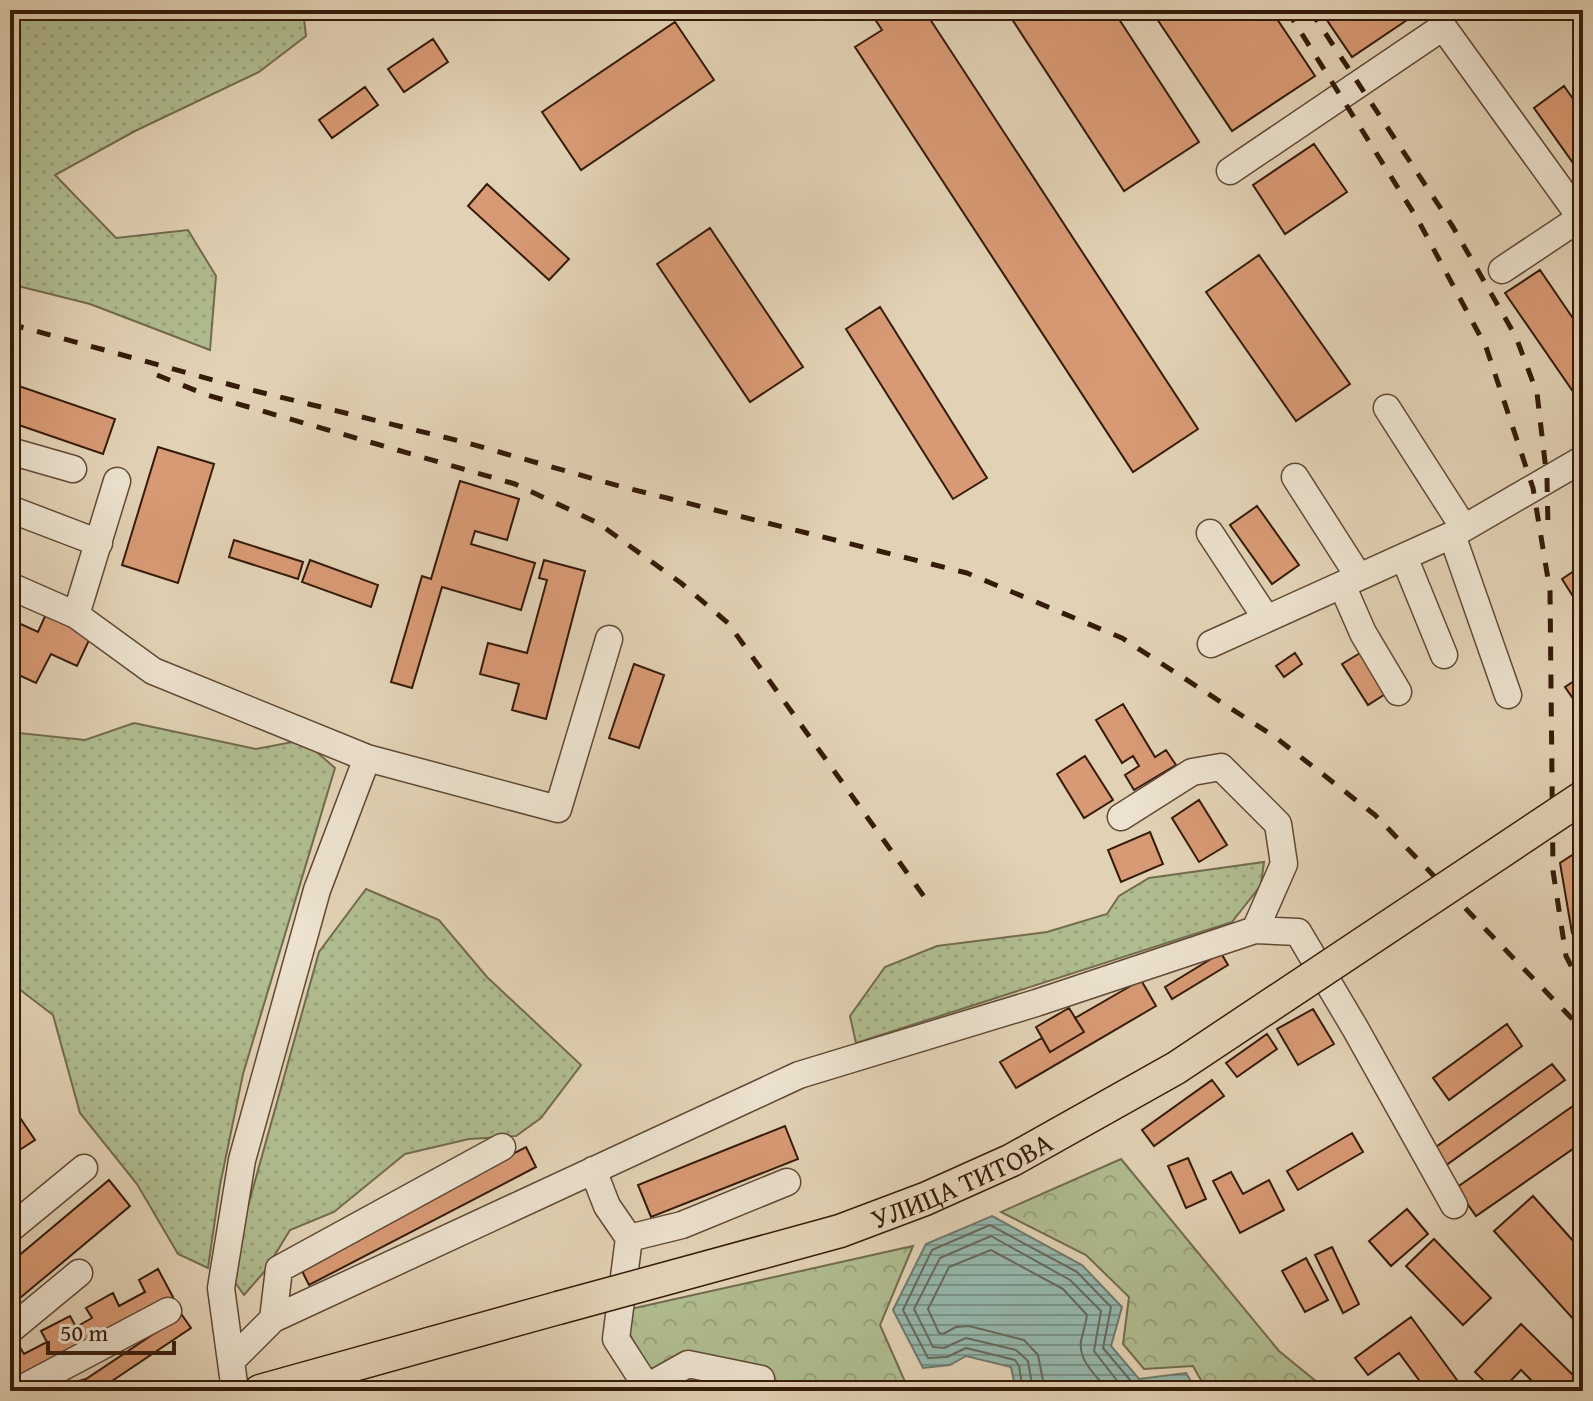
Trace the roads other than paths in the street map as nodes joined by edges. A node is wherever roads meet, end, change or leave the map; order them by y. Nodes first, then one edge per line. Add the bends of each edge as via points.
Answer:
1 (1230, 171) dead end
2 (1582, 217) edge
3 (1502, 270) dead end
4 (1387, 408) dead end
5 (10, 451) edge
6 (1583, 459) edge
7 (73, 469) dead end
8 (1295, 477) dead end
9 (117, 481) dead end
10 (10, 509) edge
11 (1458, 532) junction
12 (1210, 533) dead end
13 (99, 543) junction
14 (1404, 557) junction
15 (1350, 581) junction
16 (10, 586) edge
17 (76, 615) junction
18 (1266, 618) junction
19 (609, 639) dead end
20 (1211, 644) dead end
21 (1444, 655) dead end
22 (1398, 692) dead end
23 (1508, 695) dead end
24 (367, 758) junction
25 (1583, 797) edge
26 (1121, 817) dead end
27 (1255, 930) junction
28 (502, 1147) dead end
29 (84, 1168) dead end
30 (593, 1170) junction
31 (787, 1182) dead end
32 (1454, 1205) dead end
33 (10, 1229) edge
34 (629, 1238) junction
35 (79, 1273) dead end
36 (168, 1311) dead end
37 (273, 1319) junction
38 (10, 1330) edge
39 (231, 1361) junction
40 (761, 1379) dead end
41 (10, 1389) edge
42 (235, 1391) edge
43 (260, 1391) edge

1 - 2 lane via 1443,27
2 - 3 lane
4 - 11 lane
5 - 7 lane
6 - 11 lane
8 - 15 lane
9 - 13 lane
10 - 13 lane
11 - 14 lane
11 - 23 lane
12 - 18 lane
13 - 17 lane
14 - 15 lane
14 - 21 lane
15 - 18 lane
15 - 22 lane via 1363,633
16 - 17 lane
17 - 24 lane via 153,671
18 - 20 lane
19 - 24 lane via 558,809
24 - 39 lane via 317,890 242,1160 221,1288
25 - 43 main road, УЛИЦА ТИТОВА, bridge via 1176,1068 1012,1160 840,1231
26 - 27 lane via 1192,772 1221,767 1278,824 1284,864
27 - 30 lane via 799,1075
27 - 32 lane via 1298,932
28 - 37 lane via 279,1269
29 - 33 lane
30 - 34 lane via 607,1206
30 - 37 lane
31 - 34 lane via 682,1225
34 - 40 lane via 616,1339 647,1387 688,1364
35 - 38 lane
36 - 41 lane via 21,1389
37 - 39 lane
39 - 42 lane

